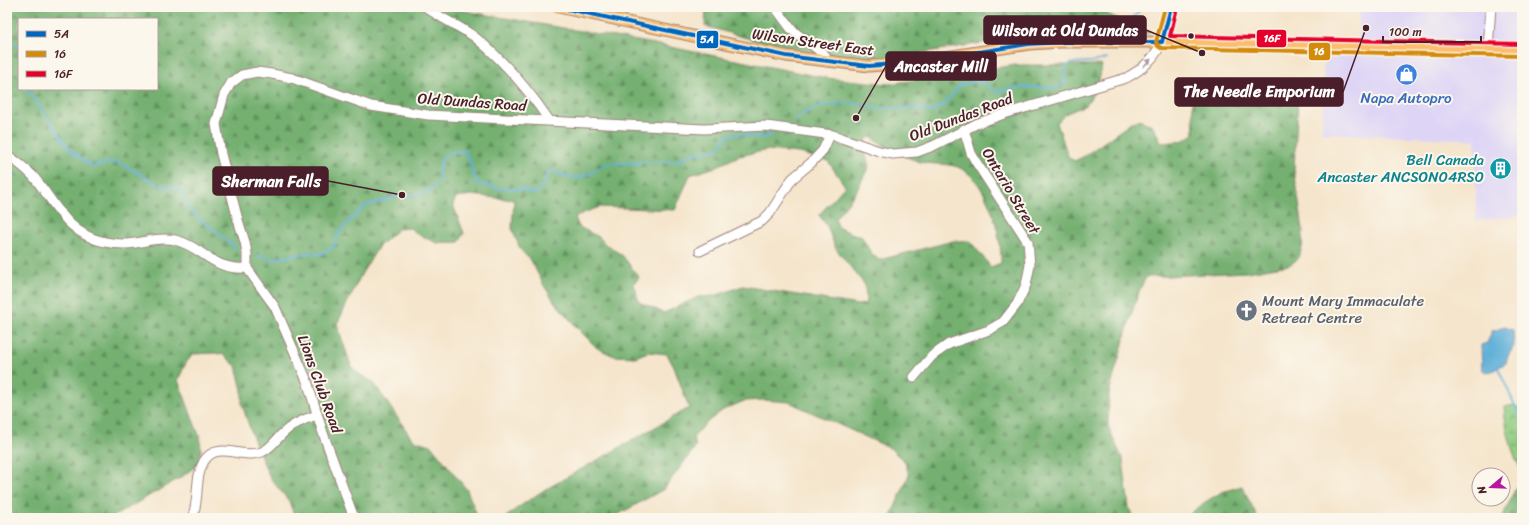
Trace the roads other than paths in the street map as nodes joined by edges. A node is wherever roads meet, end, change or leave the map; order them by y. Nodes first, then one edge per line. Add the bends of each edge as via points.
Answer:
1 (426, 7) edge
2 (558, 7) edge
3 (775, 7) edge
4 (1171, 7) edge
5 (1491, 7) edge
6 (1162, 42) junction
7 (1488, 48) junction
8 (1522, 50) edge
9 (826, 62) junction
10 (549, 120) junction
11 (964, 129) junction
12 (830, 135) junction
13 (7, 155) edge
14 (700, 251) dead end
15 (247, 260) junction
16 (914, 377) dead end
17 (317, 414) junction
18 (192, 518) edge
19 (354, 518) edge

1 - 10 street via 475,38 501,62
2 - 9 main road, Wilson Street East via 780,55
3 - 9 street via 792,30 825,55
4 - 6 main road
5 - 7 street
6 - 7 main road, Wilson Street East
6 - 9 main road, Wilson Street East via 1028,44 888,66
11 -> 6 street, Old Dundas Road via 1004,114 1126,78 1151,60
7 - 8 main road, Wilson Street East
10 - 12 street, Old Dundas Road via 704,128 766,126
10 - 15 street, Old Dundas Road via 428,115 371,106 292,78 257,72 242,75 231,83 224,95 216,124
11 - 12 street, Old Dundas Road via 934,146 916,152 893,154
11 - 16 street, Ontario Street via 976,162 1028,242 1030,265 1026,285 1017,304 1003,322 989,330 949,344 932,356
12 - 14 street via 823,150 792,179 762,221
13 - 15 street via 34,177 67,222 89,236 120,245 174,240 184,243 212,261 237,269
15 - 17 street, Lions Club Road via 275,307 307,381
17 - 18 street via 293,424 273,445 261,452 213,452 205,460 199,474
17 - 19 street, Lions Club Road

